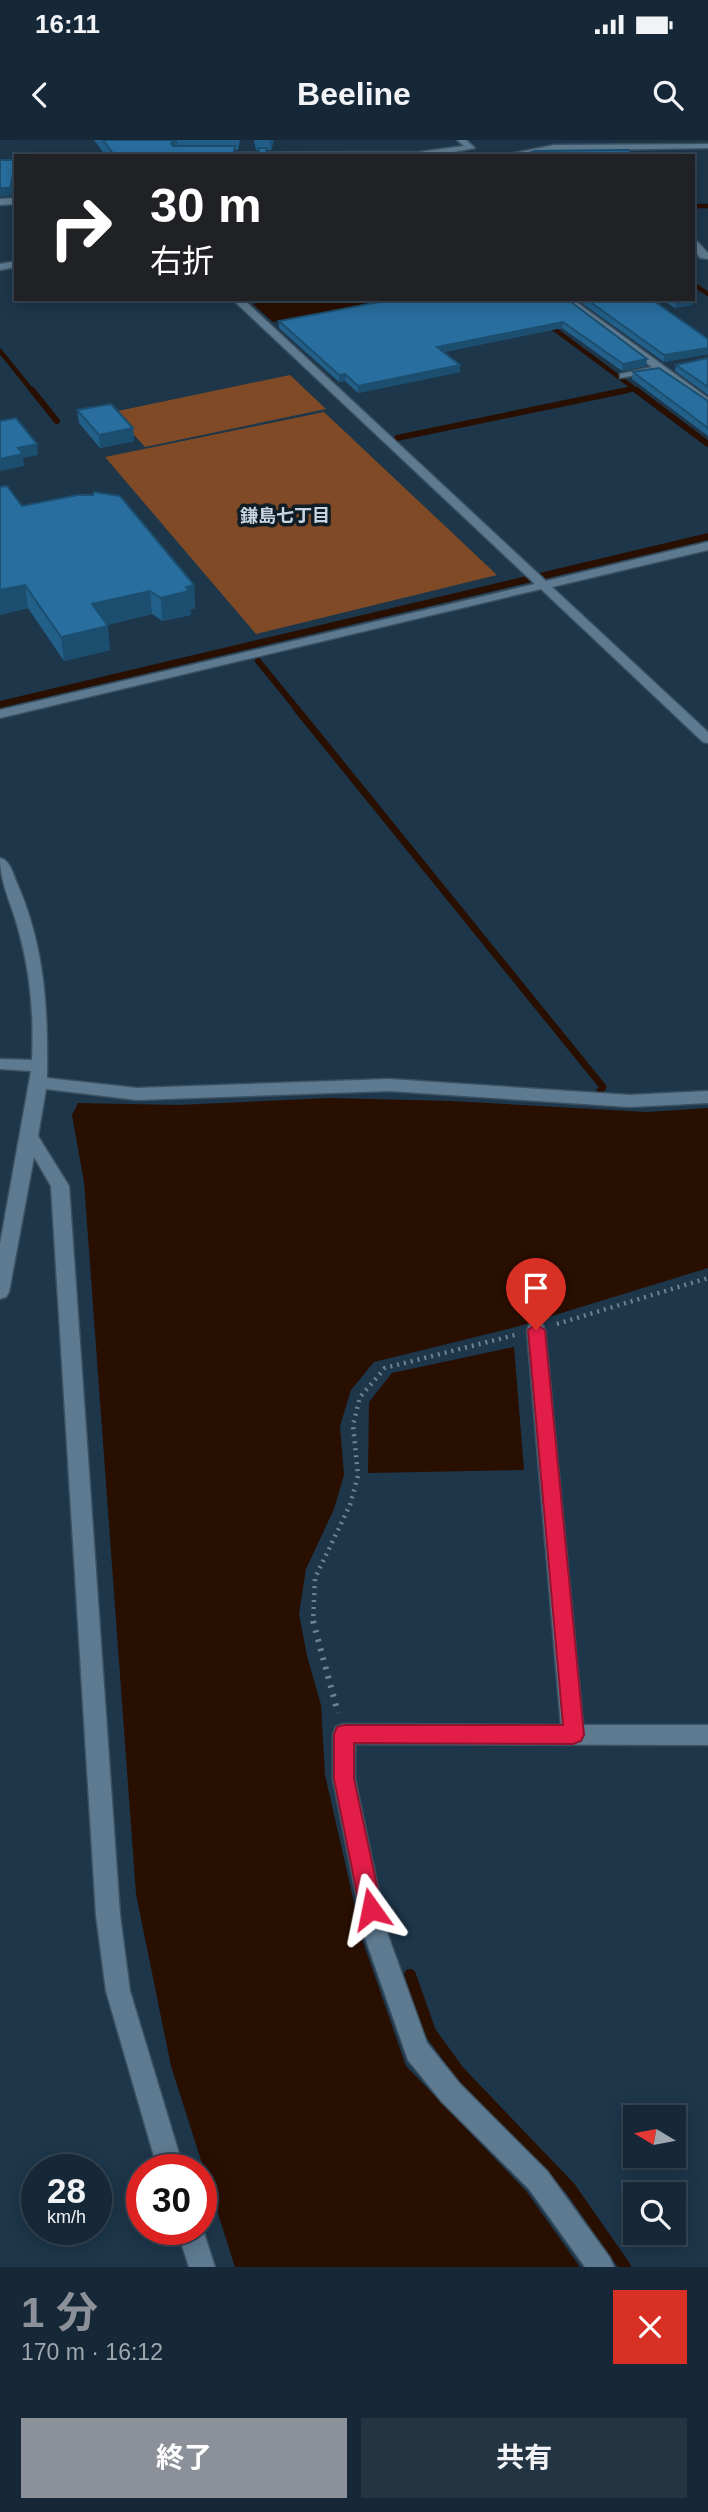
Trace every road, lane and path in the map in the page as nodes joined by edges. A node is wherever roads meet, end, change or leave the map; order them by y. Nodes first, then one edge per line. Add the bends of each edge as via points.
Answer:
1 (282, 140) edge
2 (461, 140) edge
3 (708, 146) edge
4 (601, 148) edge
5 (208, 151) edge
6 (190, 154) edge
7 (279, 154) joint
8 (432, 154) edge
9 (516, 154) edge
10 (695, 243) edge
11 (706, 258) edge
12 (239, 301) edge
13 (568, 301) edge
14 (672, 366) dead end
15 (660, 369) junction
16 (624, 376) dead end
17 (708, 403) edge
18 (708, 546) edge
19 (543, 586) junction
20 (0, 714) edge
21 (708, 740) edge
22 (0, 862) edge
23 (0, 1063) edge
24 (39, 1074) junction
25 (708, 1097) edge
26 (29, 1136) junction
27 (708, 1278) edge
28 (0, 1292) edge
29 (536, 1330) junction
30 (344, 1734) junction
31 (573, 1735) junction
32 (708, 1735) edge
33 (166, 2154) edge
34 (195, 2245) edge
35 (202, 2267) edge
36 (601, 2267) edge

1 - 7 street
2 - 8 street via 471,148
3 - 4 street
4 - 9 street
5 - 6 street
5 - 7 street
10 - 11 street
12 - 19 street
13 - 15 street
14 - 15 street
15 - 16 street
15 - 17 street
18 - 19 street
19 - 20 street
19 - 21 street
22 - 24 street via 18,896 31,951 40,1010
23 - 24 street
24 - 25 street via 137,1094 389,1085 630,1101
24 - 26 street
26 - 28 street
26 - 33 street via 61,1186 100,1817 118,1992
27 - 29 path
29 - 30 path via 385,1368 360,1397 353,1425 358,1476 350,1505 315,1578 313,1622
29 - 31 street
30 - 31 street
30 - 36 street via 344,1779 376,1936 417,2051 451,2093 538,2180
31 - 32 street
34 - 35 street

